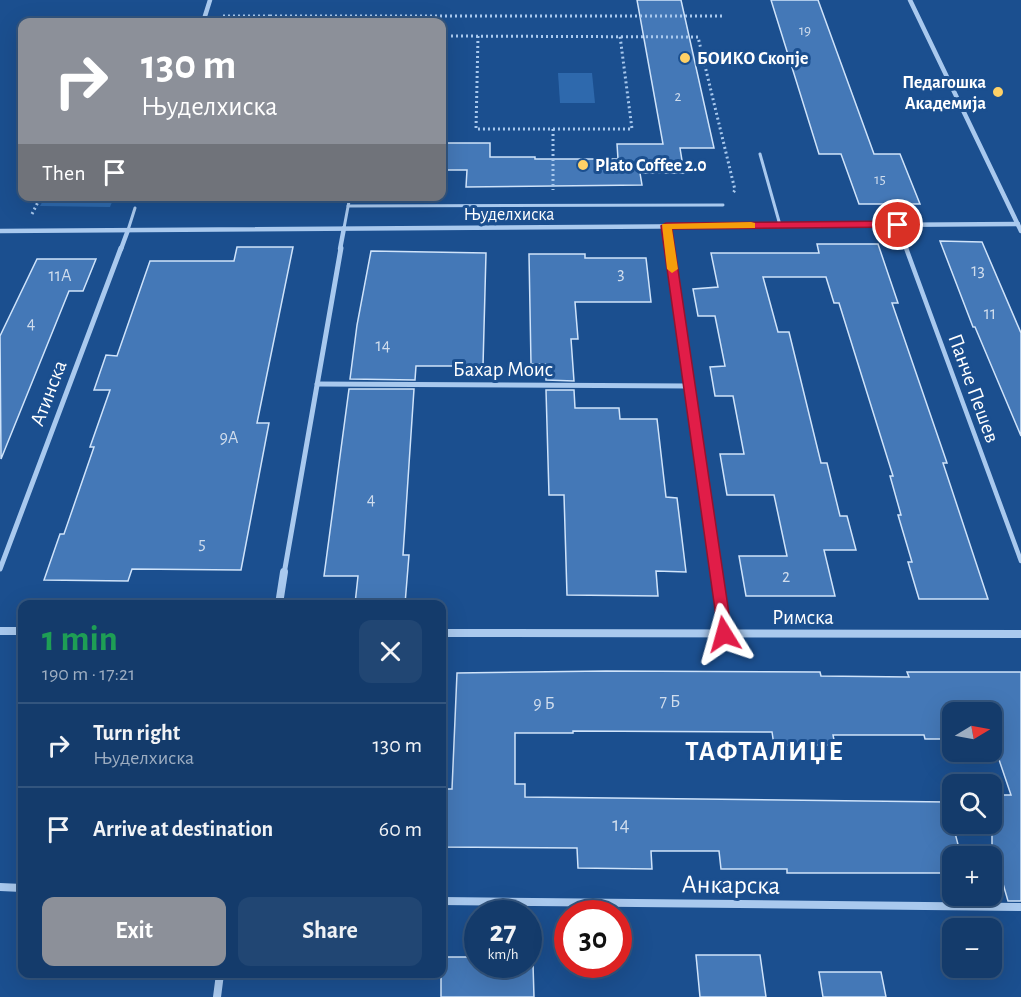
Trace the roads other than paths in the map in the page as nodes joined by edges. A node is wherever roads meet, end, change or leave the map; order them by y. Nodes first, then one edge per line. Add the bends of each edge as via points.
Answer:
1 (210, 0) edge
2 (910, 0) edge
3 (205, 16) road end
4 (760, 154) dead end
5 (349, 201) edge
6 (723, 205) road end
7 (348, 206) junction
8 (135, 208) dead end
9 (1012, 214) junction
10 (1021, 214) edge
11 (1018, 224) junction
12 (780, 225) junction
13 (898, 225) junction
14 (666, 226) junction
15 (344, 228) junction
16 (128, 230) junction
17 (0, 231) edge
18 (1021, 231) edge
19 (317, 384) junction
20 (689, 386) junction
21 (1021, 561) edge
22 (0, 569) edge
23 (280, 600) edge
24 (0, 631) edge
25 (18, 631) edge
26 (446, 633) edge
27 (724, 634) junction
28 (1021, 634) edge
29 (0, 887) edge
30 (18, 888) edge
31 (446, 901) edge
32 (1021, 907) edge
33 (219, 978) edge
34 (217, 997) edge

1 - 3 street
2 - 9 street
4 - 12 lane
5 - 7 lane
6 - 7 lane
7 - 15 lane
8 - 16 lane
9 - 10 lane
9 - 11 street
11 - 13 street, Њуделхиска
11 - 18 street
12 - 13 street, Њуделхиска
12 - 14 street, Њуделхиска
13 - 21 lane, Панче Пешев
14 - 15 street, Њуделхиска
14 - 20 street
15 - 16 street, Њуделхиска
15 - 19 street
16 - 17 street, Њуделхиска
16 - 22 street, Атинска
19 - 20 street, Бахар Моис
19 - 23 street
20 - 27 street
24 - 25 street
26 - 27 street, Римска
27 - 28 street, Римска
29 - 30 street
31 - 32 street, Анкарска
33 - 34 street

